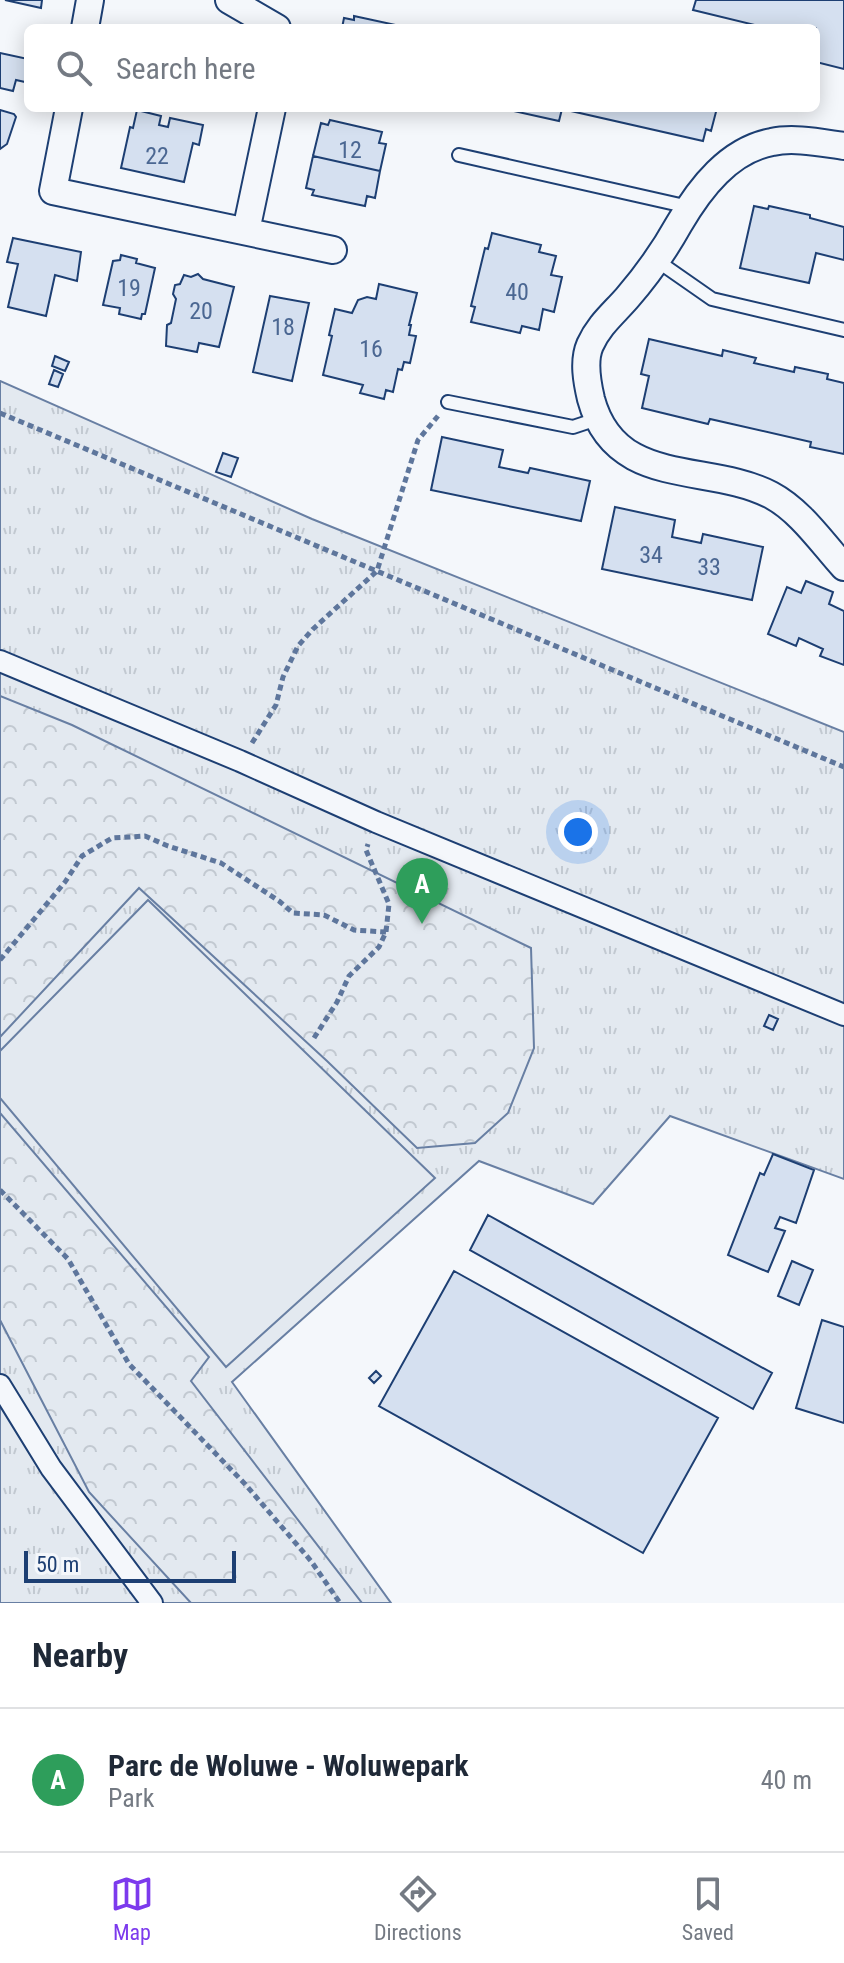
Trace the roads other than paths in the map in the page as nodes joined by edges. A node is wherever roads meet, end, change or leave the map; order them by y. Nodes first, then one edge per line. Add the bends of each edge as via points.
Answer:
1 (90, 0) edge
2 (229, 0) edge
3 (86, 24) edge
4 (270, 24) edge
5 (68, 112) edge
6 (271, 112) edge
7 (844, 146) edge
8 (459, 155) dead end
9 (689, 207) junction
10 (246, 231) junction
11 (333, 250) dead end
12 (656, 260) junction
13 (844, 330) edge
14 (448, 402) road end
15 (597, 419) junction
16 (844, 567) edge
17 (0, 661) edge
18 (844, 1015) edge
19 (0, 1385) edge
20 (152, 1603) edge

1 - 3 street
2 - 4 street
5 - 10 street via 53,191
6 - 10 street
7 - 9 street via 772,141 739,154 714,174
8 - 9 lane
9 - 12 street
10 - 11 street
12 - 13 lane via 712,299
12 - 15 street via 603,322 588,348 586,379
14 - 15 lane via 573,427
15 - 16 street via 621,448 651,466 739,482 773,496 798,515
17 - 18 street
19 - 20 street via 51,1468

